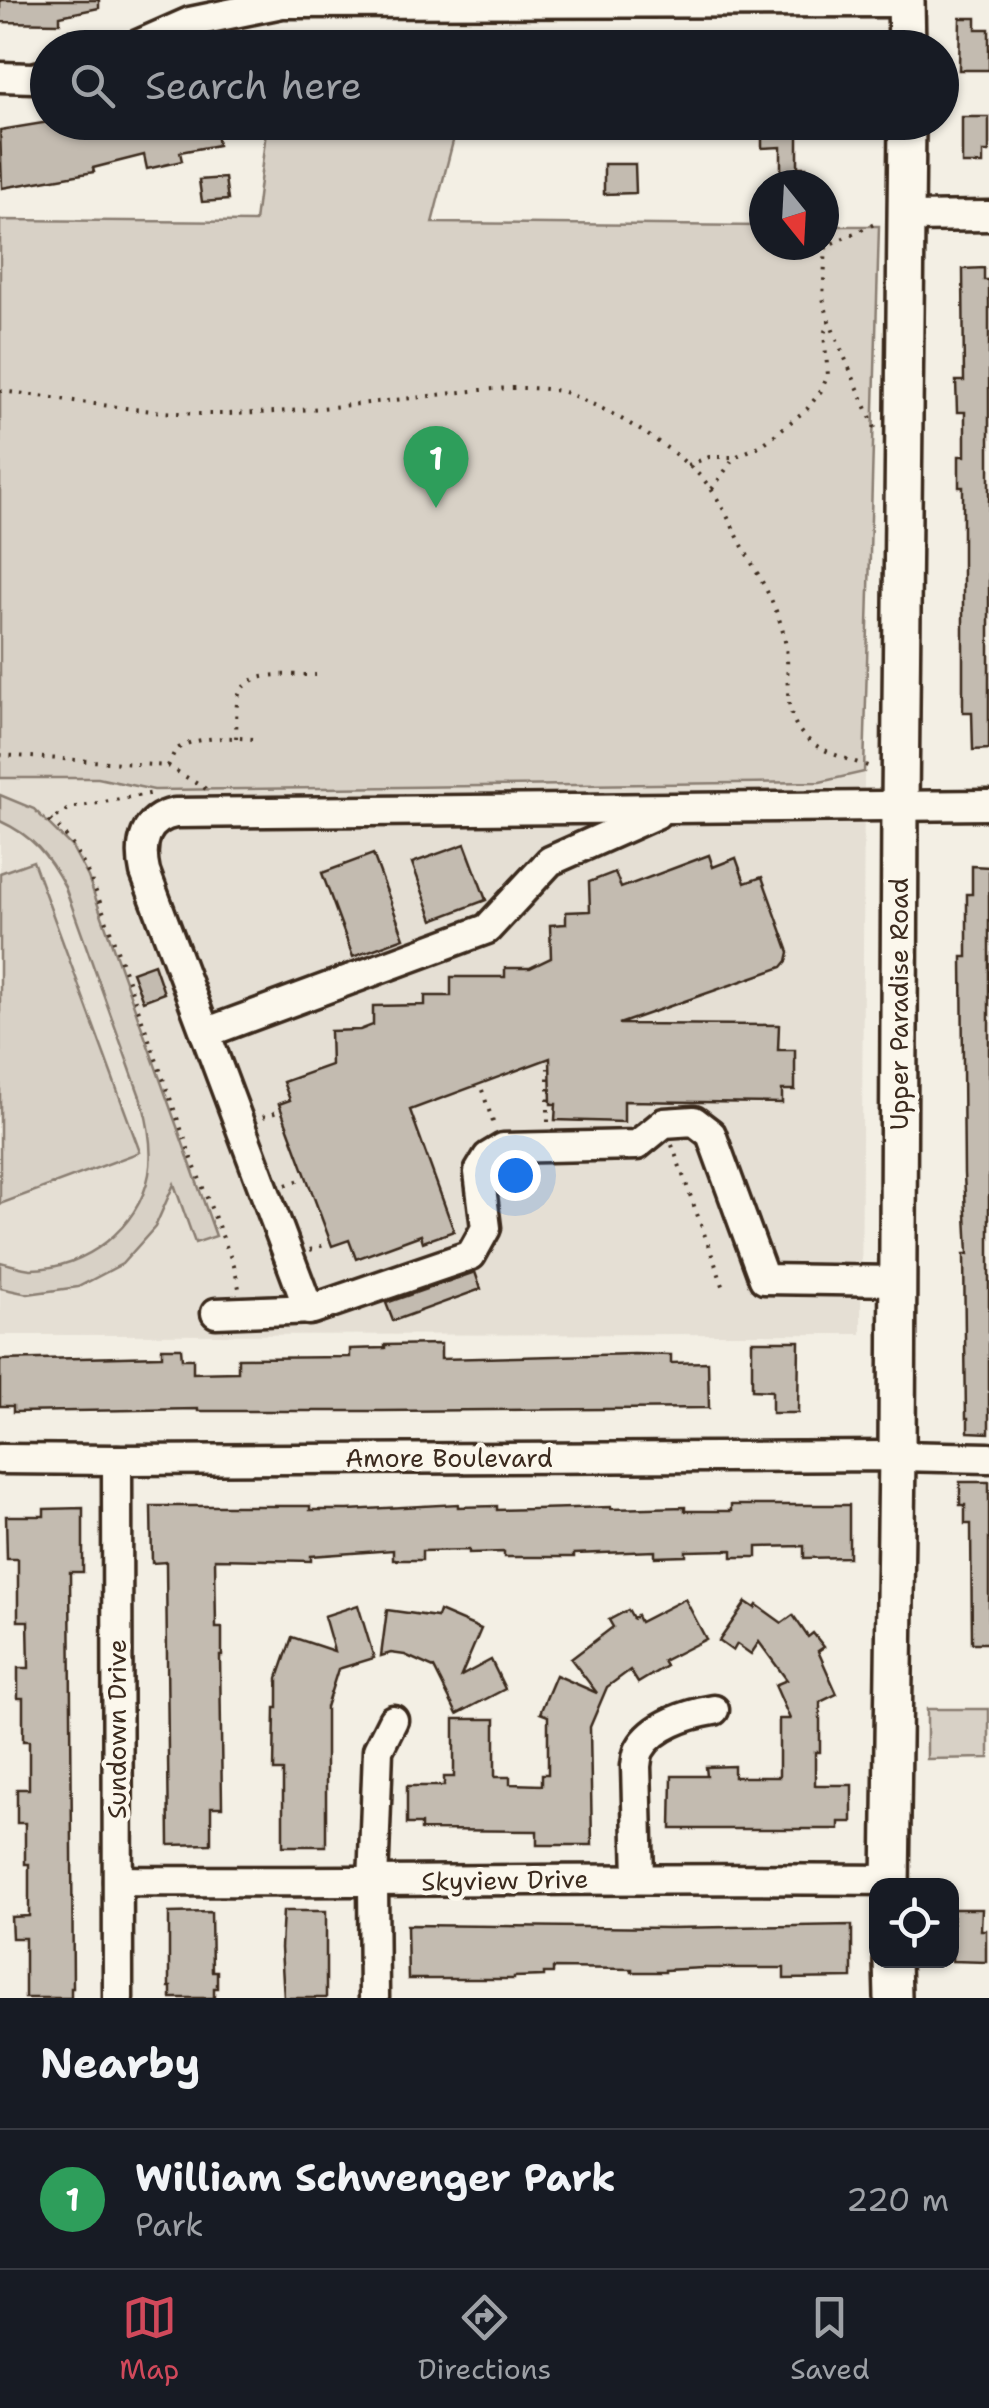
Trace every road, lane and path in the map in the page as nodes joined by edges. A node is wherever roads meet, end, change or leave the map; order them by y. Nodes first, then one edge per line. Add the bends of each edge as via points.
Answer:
1 (282, 1) edge
2 (906, 1) edge
3 (172, 30) edge
4 (907, 30) edge
5 (0, 76) edge
6 (30, 78) edge
7 (907, 140) edge
8 (989, 216) edge
9 (908, 217) junction
10 (829, 321) junction
11 (0, 391) edge
12 (878, 434) dead end
13 (735, 458) junction
14 (688, 464) junction
15 (712, 489) junction
16 (316, 675) dead end
17 (236, 738) junction
18 (252, 740) dead end
19 (0, 755) edge
20 (168, 766) junction
21 (900, 788) junction
22 (989, 806) edge
23 (666, 809) junction
24 (188, 813) junction
25 (231, 813) junction
26 (205, 1034) junction
27 (548, 1068) dead end
28 (482, 1090) dead end
29 (664, 1123) junction
30 (548, 1147) junction
31 (503, 1148) junction
32 (898, 1281) junction
33 (725, 1291) dead end
34 (309, 1310) junction
35 (228, 1313) joint
36 (897, 1456) junction
37 (989, 1458) edge
38 (0, 1459) edge
39 (116, 1460) junction
40 (714, 1710) dead end
41 (393, 1720) dead end
42 (639, 1878) junction
43 (891, 1878) edge
44 (118, 1881) junction
45 (373, 1883) junction
46 (869, 1883) edge
47 (892, 1968) edge
48 (118, 1998) edge
49 (374, 1998) edge
50 (893, 1998) edge

1 - 2 street
1 - 3 street
2 - 4 main road
5 - 6 street
7 - 9 main road, Upper Paradise Road
8 - 9 street
9 - 10 path via 883,219 826,246 823,298
9 - 21 main road, Upper Paradise Road
10 - 12 path
10 - 13 path via 821,392 762,446
11 - 14 path via 131,410 218,414 526,389 564,392
13 - 14 path
13 - 15 path
14 - 15 path
15 - 21 path via 780,620 795,724 815,744 878,770
16 - 17 path via 247,683 238,696
17 - 18 path
17 - 20 path via 192,742 175,751
19 - 20 path
20 - 25 path via 217,795
21 - 22 street
21 - 23 street
21 - 32 main road, Upper Paradise Road
23 - 25 street
23 - 26 street via 550,861 487,929
24 - 25 street
24 - 26 street via 152,824 142,862
24 - 35 path via 178,797 163,792 70,808 49,822 81,856 97,894 234,1266 240,1291
26 - 34 street
27 - 30 path
28 - 31 path
29 - 30 street via 637,1145
29 - 32 street via 694,1121 711,1134 764,1280
29 - 33 path
30 - 31 street
31 - 34 street via 480,1172 486,1228 471,1255
32 - 36 main road, Upper Paradise Road
34 - 35 street
36 - 37 street, Amore Boulevard
36 - 39 street, Amore Boulevard
36 - 43 main road, Upper Paradise Road
38 - 39 street, Amore Boulevard
39 - 44 street, Sundown Drive
40 - 42 street via 686,1715 640,1748
41 - 45 street via 378,1750
42 - 45 street, Skyview Drive
42 - 46 street, Skyview Drive
44 - 45 street, Skyview Drive
44 - 48 street, Sundown Drive
45 - 49 street
47 - 50 main road

